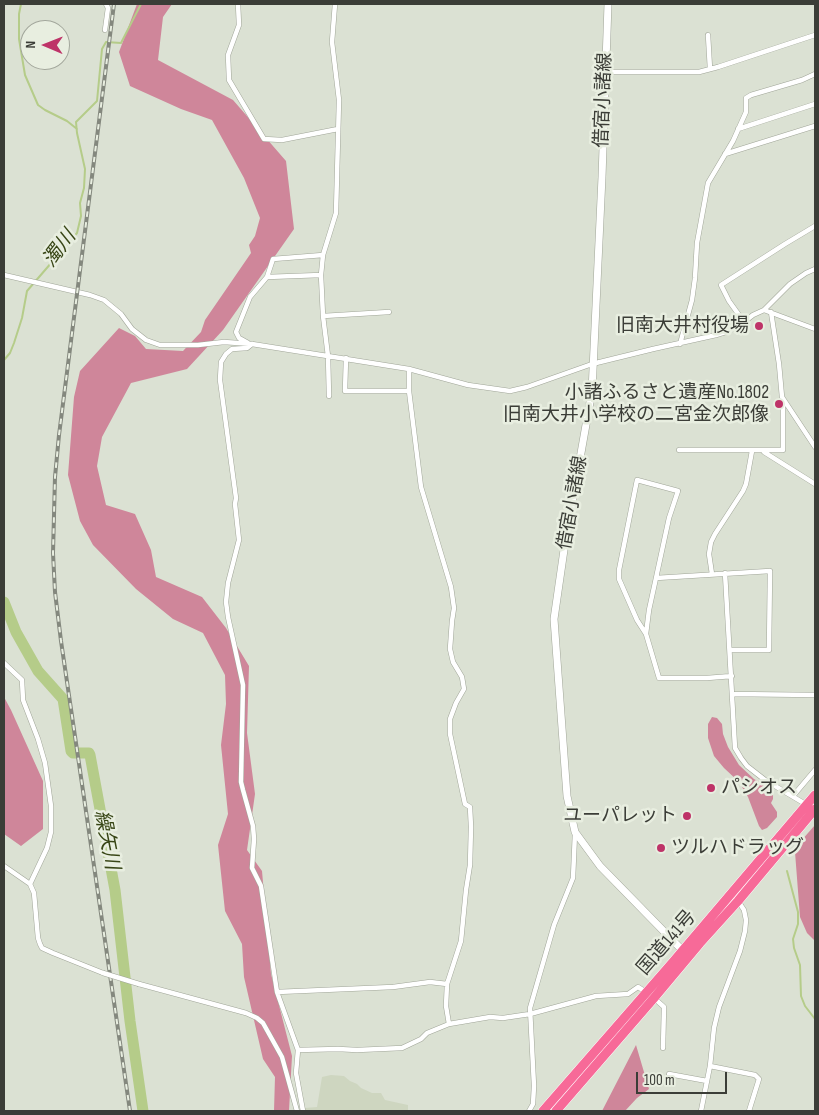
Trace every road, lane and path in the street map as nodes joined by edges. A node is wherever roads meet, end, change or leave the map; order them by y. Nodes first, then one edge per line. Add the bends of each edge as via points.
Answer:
1 (106, 4) edge
2 (238, 4) edge
3 (336, 4) edge
4 (608, 4) edge
5 (105, 30) dead end
6 (815, 34) edge
7 (708, 35) dead end
8 (710, 69) junction
9 (605, 72) junction
10 (815, 74) edge
11 (815, 104) edge
12 (815, 126) edge
13 (338, 129) junction
14 (738, 130) junction
15 (725, 154) junction
16 (815, 226) edge
17 (323, 255) junction
18 (815, 269) edge
19 (4, 275) edge
20 (321, 275) junction
21 (267, 277) junction
22 (764, 310) junction
23 (390, 312) dead end
24 (771, 312) junction
25 (323, 316) junction
26 (744, 322) junction
27 (815, 328) edge
28 (252, 344) junction
29 (680, 344) junction
30 (328, 356) junction
31 (346, 358) junction
32 (592, 364) junction
33 (409, 369) junction
34 (409, 391) junction
35 (329, 396) dead end
36 (784, 401) junction
37 (815, 447) edge
38 (680, 450) dead end
39 (752, 451) junction
40 (762, 451) junction
41 (815, 484) edge
42 (726, 573) junction
43 (712, 574) junction
44 (656, 578) junction
45 (646, 634) junction
46 (730, 650) junction
47 (4, 663) edge
48 (732, 676) junction
49 (732, 694) junction
50 (815, 695) edge
51 (815, 770) edge
52 (815, 795) edge
53 (793, 796) junction
54 (812, 808) edge
55 (575, 832) junction
56 (4, 866) edge
57 (30, 884) junction
58 (738, 901) junction
59 (686, 954) junction
60 (447, 984) junction
61 (277, 992) junction
62 (646, 992) junction
63 (654, 998) junction
64 (530, 1014) junction
65 (448, 1024) junction
66 (663, 1048) dead end
67 (298, 1050) junction
68 (710, 1066) junction
69 (669, 1074) dead end
70 (707, 1081) junction
71 (297, 1111) edge
72 (303, 1111) edge
73 (529, 1111) edge
74 (543, 1111) edge
75 (556, 1111) edge
76 (703, 1111) edge
77 (749, 1111) edge

1 - 5 street
2 - 13 street via 239,25 228,55 229,80 264,139 282,140
3 - 13 street via 332,42 339,100
4 - 9 main road, 借宿小諸線
6 - 8 street
7 - 8 street
8 - 9 street via 679,73
9 - 32 main road, 借宿小諸線
10 - 14 street via 746,98 746,112
11 - 14 street
12 - 15 street
13 - 17 street via 336,213
14 - 15 street
15 - 29 street via 708,183 697,243 692,300
16 - 26 street via 721,285
17 - 20 street
17 - 21 street via 273,259
18 - 22 street via 790,284
19 - 28 street via 104,300 121,314 132,329 146,340 160,345
20 - 21 street
20 - 25 street
21 - 28 street via 250,297 236,332 238,338
22 - 24 street
22 - 26 street
23 - 25 street
24 - 27 street
24 - 36 street
25 - 30 street
26 - 29 street via 729,331
28 - 30 street
28 - 61 street via 247,348 232,349 221,362 220,380 239,540 226,602 243,685 241,782 253,826 252,868 261,886
29 - 32 street
30 - 31 street
30 - 35 street
31 - 33 street
31 - 34 street via 345,390
32 - 33 street via 510,391 468,385
32 - 55 main road, 借宿小諸線 via 592,391 554,619 566,796
33 - 34 street
34 - 60 street via 421,487 451,587 454,608 450,649 464,689 450,719 450,734 465,804 470,807 470,865 461,941
36 - 37 street
36 - 40 street via 782,450
38 - 39 street
39 - 40 street
39 - 43 street via 746,484 711,542
40 - 41 street
42 - 43 street
42 - 46 street
42 - 46 street via 770,571 769,650
43 - 44 street
44 - 45 street
44 - 45 street via 668,518 678,491 637,480 619,579
45 - 48 street via 659,678
46 - 48 street
47 - 57 street via 22,680 23,700 45,763 51,806 47,848
48 - 49 street
49 - 50 street
49 - 53 street via 735,748 747,766
51 - 53 street
52 - 54 highway, 国道141号
53 - 54 street
54 - 58 highway, 国道141号
54 - 59 highway, 国道141号
55 - 59 main road, 借宿小諸線 via 600,866
55 - 64 street via 573,878 554,925
56 - 57 street
57 - 71 street, bridge via 42,948 103,973 246,1013 263,1023 282,1056
58 - 59 highway, 国道141号
58 - 68 street via 744,910 746,931 719,1008
59 - 62 highway, 国道141号
59 - 63 highway, 国道141号
60 - 61 street via 430,982 393,987
60 - 65 street
61 - 67 street
62 - 64 street via 638,987 628,994 596,996
62 - 74 highway, 国道141号
63 - 66 street via 664,1007
63 - 75 highway, 国道141号
64 - 65 street
64 - 73 street via 534,1086 533,1104
65 - 67 street via 402,1048
67 - 72 street via 296,1072
68 - 70 street
68 - 77 street via 759,1079
69 - 70 street
70 - 76 street

